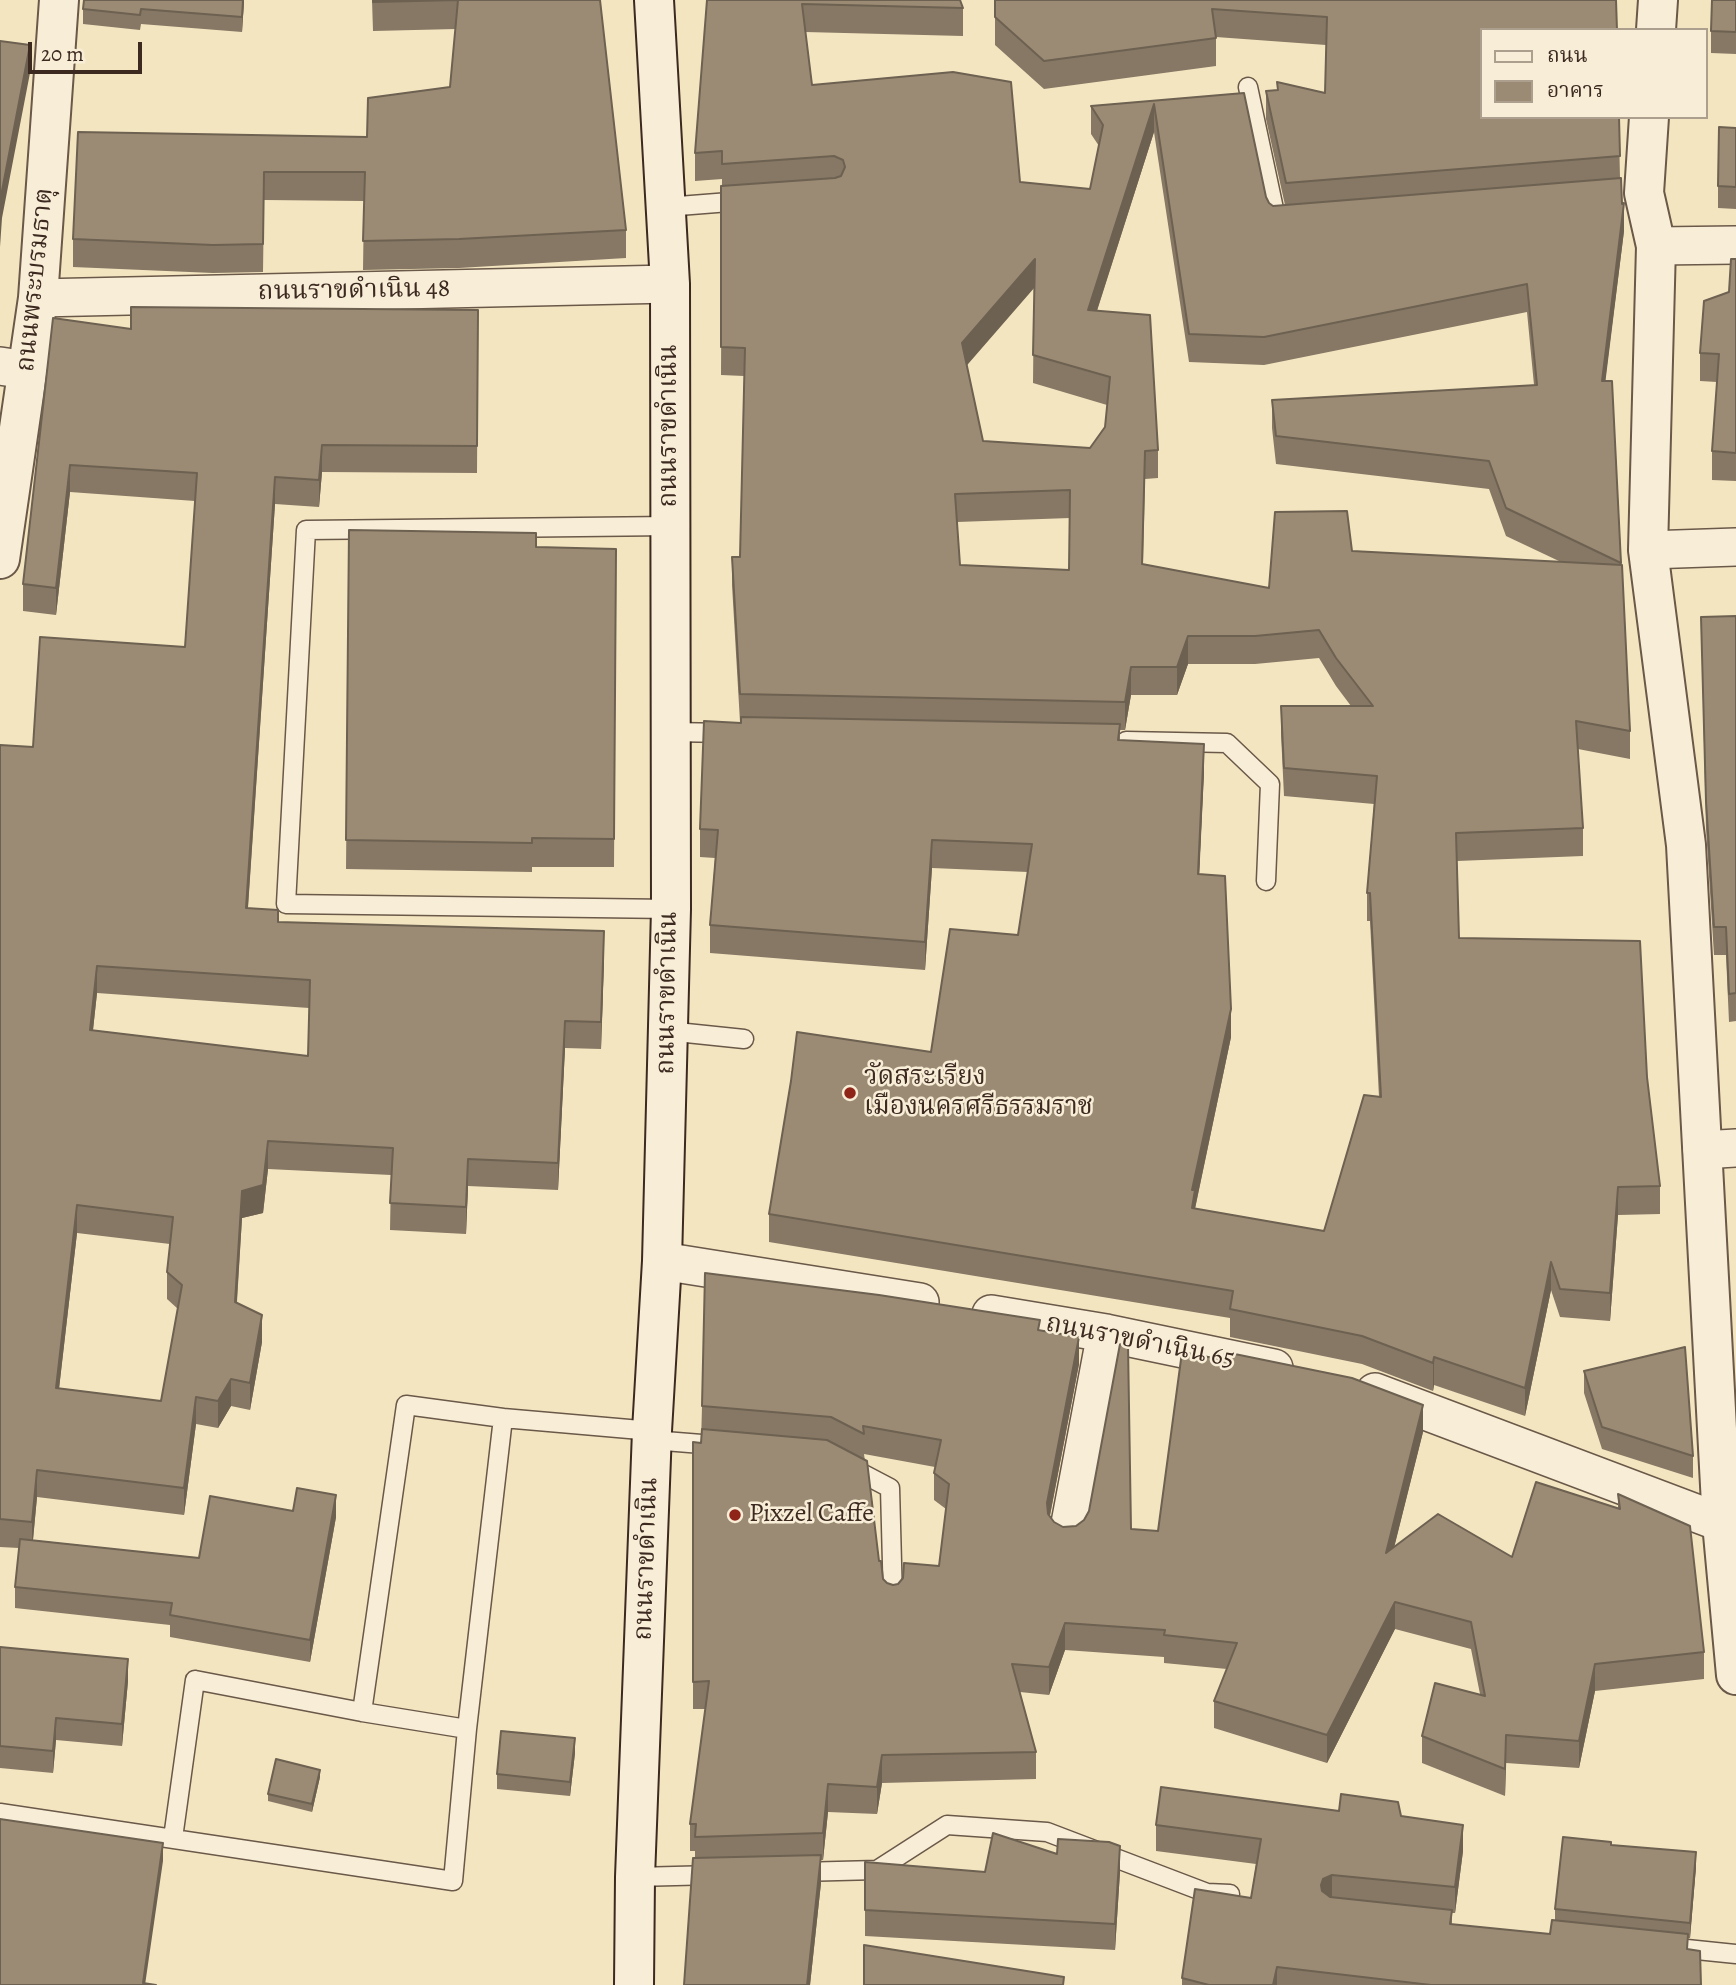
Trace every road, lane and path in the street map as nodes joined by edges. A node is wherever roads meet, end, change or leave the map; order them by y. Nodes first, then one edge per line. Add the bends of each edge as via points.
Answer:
1 (59, 0) edge
2 (654, 0) edge
3 (1658, 0) edge
4 (1656, 28) edge
5 (1248, 88) dead end
6 (1649, 119) edge
7 (756, 200) edge
8 (666, 206) junction
9 (1304, 220) edge
10 (1736, 245) edge
11 (1656, 246) junction
12 (670, 284) junction
13 (38, 298) junction
14 (14, 368) edge
15 (670, 526) junction
16 (1736, 547) edge
17 (1648, 550) junction
18 (0, 559) edge
19 (671, 732) junction
20 (740, 734) edge
21 (1116, 741) edge
22 (1266, 881) dead end
23 (671, 909) junction
24 (667, 1031) junction
25 (744, 1039) dead end
26 (1719, 1149) edge
27 (662, 1261) junction
28 (1106, 1333) junction
29 (1307, 1375) edge
30 (1345, 1382) edge
31 (503, 1418) junction
32 (652, 1436) junction
33 (734, 1447) edge
34 (830, 1456) edge
35 (1722, 1523) junction
36 (1068, 1534) edge
37 (894, 1601) edge
38 (1736, 1675) edge
39 (362, 1712) junction
40 (467, 1729) junction
41 (0, 1813) edge
42 (173, 1838) junction
43 (783, 1873) edge
44 (729, 1874) edge
45 (635, 1877) junction
46 (1230, 1894) edge
47 (1655, 1946) edge
48 (1736, 1955) edge
49 (634, 1985) edge

1 - 13 street, ถนนพระบรมธาตุ
2 - 8 street, ถนนราขดำเนิน
3 - 4 street
5 - 9 lane via 1277,222
6 - 11 street via 1637,194
7 - 8 lane
8 - 12 street, ถนนราขดำเนิน
10 - 11 street
11 - 17 street
12 - 13 street, ถนนราขดำเนิน 48
12 - 15 street, ถนนราขดำเนิน
13 - 14 street, ถนนพระบรมธาตุ
14 - 18 street, ถนนพระบรมธาตุ
15 - 19 street, ถนนราขดำเนิน
15 - 23 lane via 306,530 286,904
16 - 17 street
17 - 26 street
19 - 20 lane
19 - 23 street, ถนนราขดำเนิน
21 - 22 lane via 1227,743 1270,784
23 - 24 street, ถนนราขดำเนิน
24 - 25 lane
24 - 27 street, ถนนราขดำเนิน
26 - 35 street
27 - 28 street, ถนนราขดำเนิน 65
27 - 32 street, ถนนราขดำเนิน
28 - 29 street, ถนนราขดำเนิน 65
28 - 36 street
30 - 35 street
31 - 32 lane
31 - 39 lane via 406,1405
31 - 40 lane
32 - 33 lane
32 - 45 street, ถนนราขดำเนิน
34 - 37 lane via 890,1489
35 - 38 street
39 - 40 lane
39 - 42 lane via 195,1680
40 - 42 lane via 453,1881
41 - 42 lane
43 - 46 lane via 877,1870 947,1825 1046,1832 1206,1893
44 - 45 lane
45 - 49 street, ถนนราขดำเนิน
47 - 48 lane

